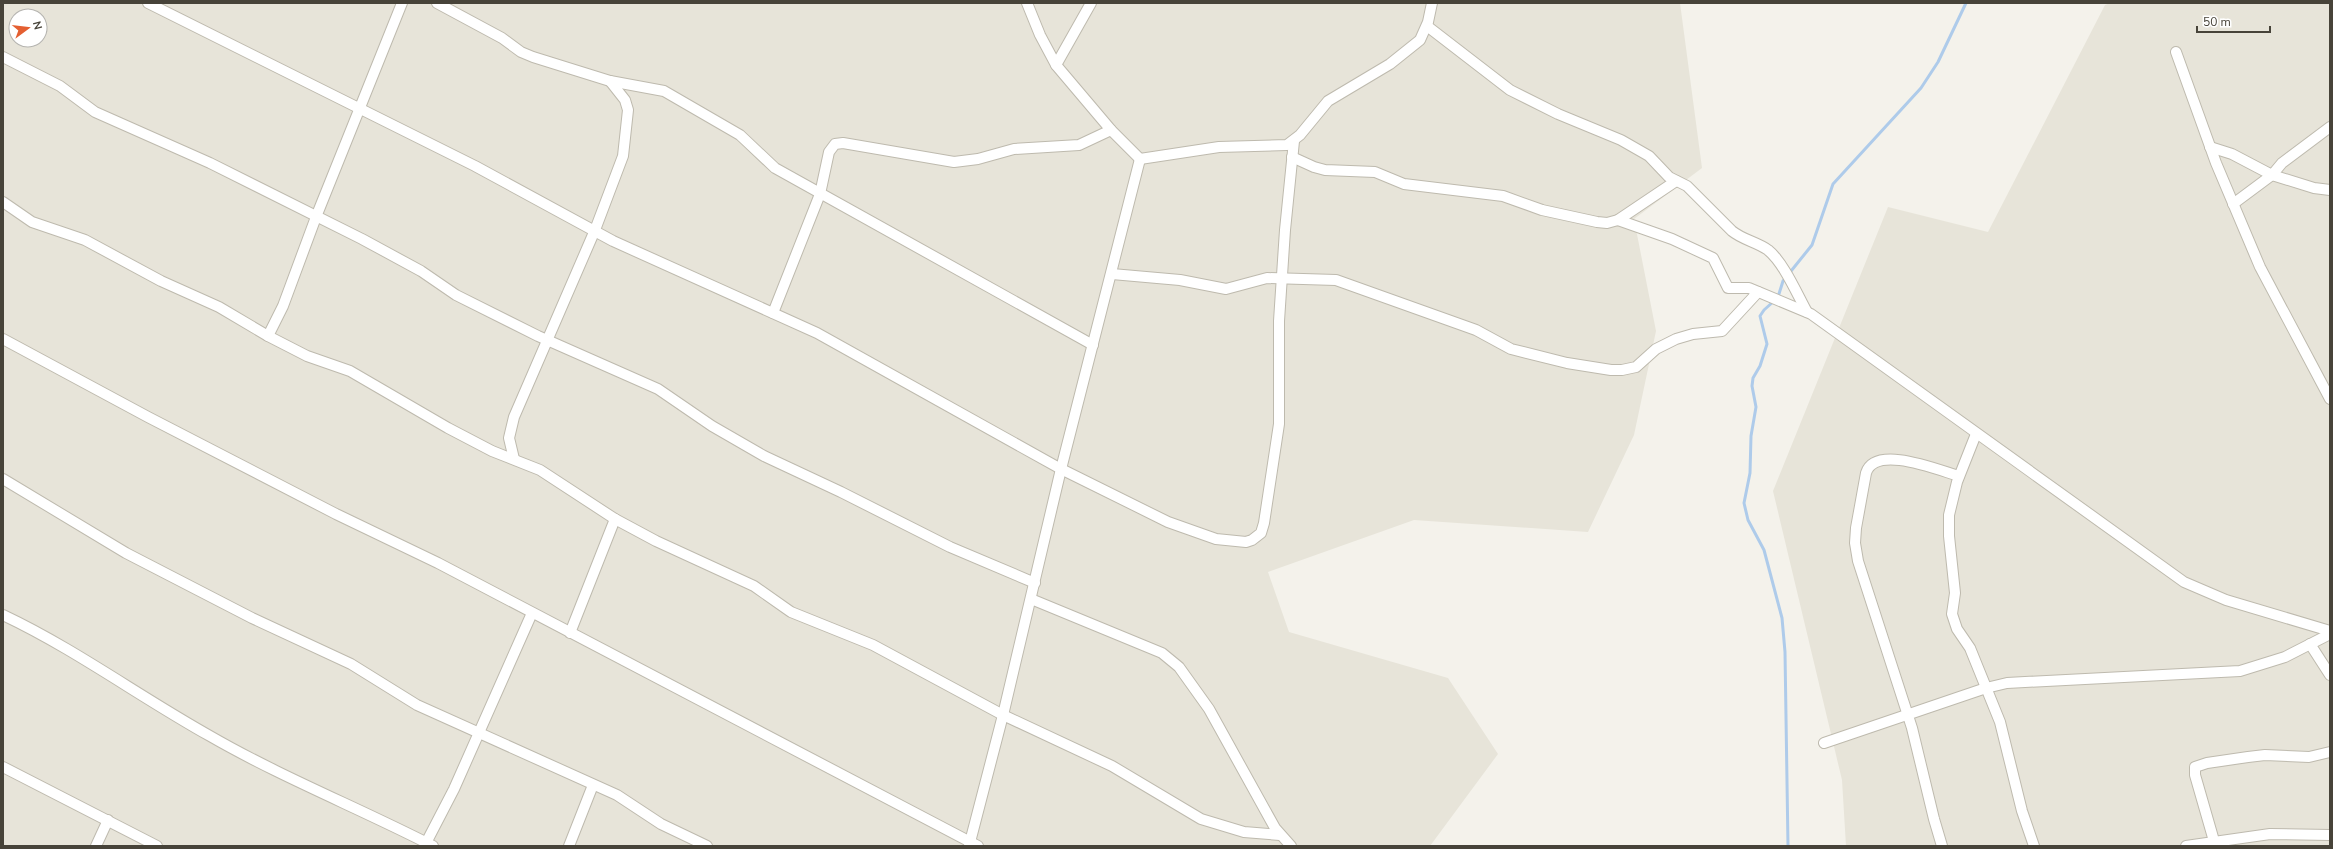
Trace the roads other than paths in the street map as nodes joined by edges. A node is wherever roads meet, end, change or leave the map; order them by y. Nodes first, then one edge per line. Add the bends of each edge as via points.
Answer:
1 (148, 3) edge
2 (402, 3) edge
3 (437, 3) edge
4 (1027, 3) edge
5 (1091, 3) edge
6 (1432, 3) edge
7 (1427, 26) junction
8 (2176, 52) dead end
9 (3, 57) edge
10 (1056, 65) junction
11 (610, 81) junction
12 (360, 110) junction
13 (2330, 127) edge
14 (1111, 130) junction
15 (1294, 141) junction
16 (2210, 147) junction
17 (1292, 157) junction
18 (1140, 159) junction
19 (2272, 175) junction
20 (1676, 181) junction
21 (2330, 190) edge
22 (820, 194) junction
23 (3, 202) edge
24 (2233, 204) junction
25 (316, 217) junction
26 (1618, 220) junction
27 (596, 230) junction
28 (1112, 274) junction
29 (1282, 278) junction
30 (1758, 292) junction
31 (1807, 312) junction
32 (773, 313) junction
33 (268, 336) junction
34 (3, 339) edge
35 (546, 340) junction
36 (1094, 345) junction
37 (2330, 399) edge
38 (1976, 434) junction
39 (514, 459) junction
40 (1061, 469) junction
41 (1959, 476) junction
42 (3, 479) edge
43 (615, 519) junction
44 (1035, 583) junction
45 (1032, 599) junction
46 (532, 612) junction
47 (3, 615) edge
48 (2330, 631) edge
49 (570, 633) junction
50 (2330, 634) edge
51 (2310, 644) junction
52 (2330, 675) edge
53 (1986, 688) junction
54 (1004, 715) junction
55 (1908, 715) junction
56 (477, 733) junction
57 (1824, 743) dead end
58 (2330, 752) edge
59 (3, 767) edge
60 (593, 785) junction
61 (108, 820) junction
62 (1280, 835) junction
63 (2330, 835) edge
64 (2214, 841) junction
65 (429, 844) edge
66 (972, 845) edge
67 (96, 846) edge
68 (157, 846) edge
69 (569, 846) edge
70 (707, 846) edge
71 (1292, 846) edge
72 (1942, 846) edge
73 (2034, 846) edge
74 (2186, 846) edge

1 - 12 street
2 - 12 street
3 - 11 street via 502,38 521,52
4 - 10 street
5 - 10 street
6 - 7 street
7 - 15 street via 1420,40 1402,55 1325,104
7 - 20 street via 1510,90 1646,153
8 - 16 street
9 - 25 street via 60,86 95,112 210,163
10 - 14 street
11 - 22 street via 664,91 740,135 775,168
11 - 27 street via 627,104 628,117 623,156
12 - 25 street
12 - 27 street via 475,166
13 - 19 street via 2282,163
14 - 18 street
14 - 22 street via 1078,145 1014,149 954,162 838,143 829,152
15 - 17 street
15 - 18 street via 1287,145 1219,147
16 - 19 street via 2232,154
16 - 24 street
17 - 26 street via 1325,170 1375,172 1412,185 1503,196 1542,210 1597,222
17 - 29 street
18 - 28 street
19 - 21 street via 2314,188
19 - 24 street
20 - 26 street
20 - 31 street via 1687,186 1732,232 1740,238 1762,246 1775,257
22 - 32 street
22 - 36 street
23 - 33 street via 32,222 98,246 161,281 219,307
24 - 37 street via 2269,288 2288,317
25 - 33 street via 284,306
25 - 35 street via 421,271 456,295
26 - 30 street via 1672,239 1713,258 1728,288 1749,288
27 - 32 street via 656,261
27 - 35 street
28 - 29 street via 1180,280 1226,289 1262,279
28 - 36 street
29 - 30 street via 1336,280 1476,330 1520,352 1567,363 1622,370 1636,367 1656,350 1676,339 1693,334 1722,331
29 - 40 street via 1279,321 1279,424 1264,523 1257,538 1246,542 1206,536 1168,522
30 - 31 street
31 - 38 street
32 - 40 street via 836,343
33 - 39 street via 307,356 350,371 448,428
34 - 46 street via 336,514
35 - 39 street via 512,425 509,443
35 - 44 street via 658,389 712,426 764,456 950,547
36 - 40 street
38 - 41 street
38 - 48 street via 2184,582 2226,600
39 - 43 street via 540,470
40 - 44 street
41 - 53 street via 1949,514 1955,593 1952,614 1957,629 1970,648
41 - 55 street via 1887,458 1872,462 1866,473 1856,528 1856,553
42 - 56 street via 132,556 252,618 334,656 372,676 416,705
43 - 49 street
43 - 54 street via 656,541 754,586 791,612 873,645
44 - 45 street
45 - 54 street
45 - 62 street via 1162,653 1175,662 1218,723
46 - 49 street
46 - 56 street
47 - 65 street via 44,636 252,760
49 - 66 street
50 - 51 street
51 - 52 street
51 - 53 street via 2285,657 2240,671 2020,682
53 - 55 street
53 - 73 street via 2000,722 2022,811
54 - 62 street via 1112,766 1209,822 1244,832
54 - 66 street
55 - 57 street
55 - 72 street
56 - 60 street
56 - 65 street
58 - 64 street via 2310,757 2265,755 2195,767
59 - 61 street
60 - 69 street
60 - 70 street via 629,802 661,824
61 - 67 street
61 - 68 street
62 - 71 street
63 - 64 street via 2270,834
64 - 74 street

